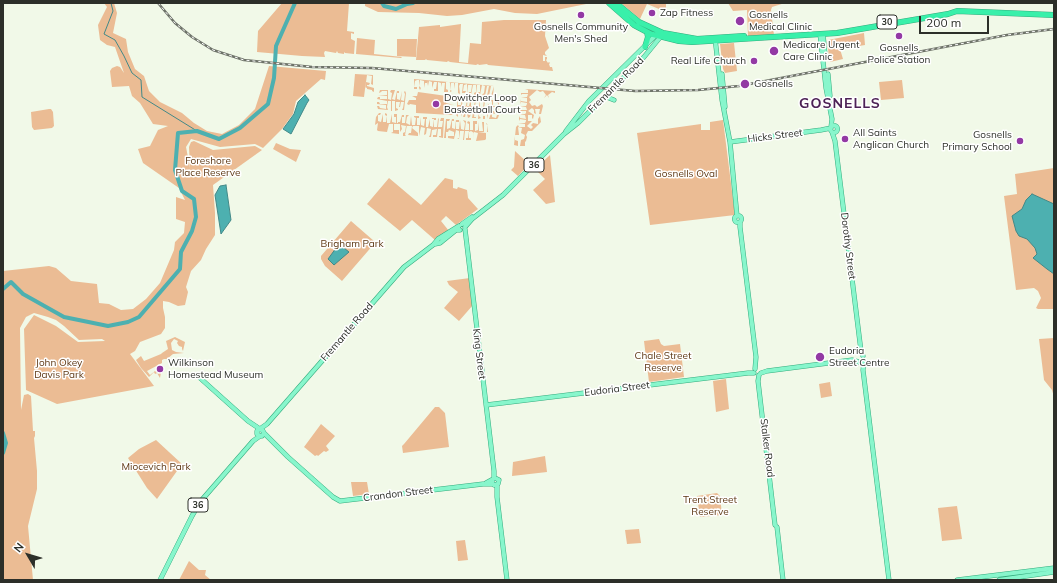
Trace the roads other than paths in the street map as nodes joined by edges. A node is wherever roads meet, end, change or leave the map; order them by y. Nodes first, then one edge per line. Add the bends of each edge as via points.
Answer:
1 (609, 3) edge
2 (616, 3) edge
3 (951, 12) junction
4 (1054, 15) edge
5 (648, 32) junction
6 (660, 34) junction
7 (822, 34) junction
8 (716, 39) junction
9 (642, 49) junction
10 (645, 56) junction
11 (615, 74) junction
12 (618, 80) dead end
13 (608, 92) junction
14 (614, 100) dead end
15 (577, 121) junction
16 (833, 130) junction
17 (730, 142) junction
18 (462, 227) junction
19 (861, 359) junction
20 (757, 372) junction
21 (199, 379) dead end
22 (486, 405) junction
23 (260, 433) junction
24 (275, 445) junction
25 (494, 482) junction
26 (1054, 568) edge
27 (1054, 572) edge
28 (160, 580) edge
29 (507, 580) edge
30 (783, 580) edge
31 (889, 580) edge
32 (957, 580) edge
33 (999, 580) edge

1 - 5 highway, 30 via 632,23
2 - 6 highway, 30 via 639,22
3 - 4 highway, 30
3 - 7 highway, 30
3 - 8 highway, 30 via 833,30
5 - 6 highway, 30
5 - 9 highway
6 - 8 highway, 30
6 - 9 main road, Fremantle Road / 36
6 - 10 main road, Fremantle Road / 36
7 - 8 highway, 30
7 - 16 main road, Dorothy Street
8 - 17 main road
9 - 10 main road
9 - 11 main road, Fremantle Road / 36
10 - 13 main road, Fremantle Road / 36
11 - 12 main road
11 - 15 main road, Fremantle Road / 36 via 589,101
13 - 14 main road via 609,98
13 - 15 main road, Fremantle Road / 36
15 - 18 main road, Fremantle Road / 36 via 503,195
16 - 17 main road, Hicks Street
16 - 19 main road, Dorothy Street
17 - 20 main road, Stalker Road via 738,215 735,219 740,227
18 - 22 main road, King Street
18 - 23 main road, Fremantle Road / 36 via 433,245 397,274
19 - 20 main road, Eudoria Street
19 - 31 main road, Dorothy Street
20 - 22 main road, Eudoria Street
20 - 30 main road, Stalker Road
21 - 23 main road
22 - 25 main road, King Street
23 - 24 main road
23 - 24 main road
23 - 28 main road, 36 via 196,508
24 - 25 main road, Crandon Street via 337,500
25 - 29 main road, King Street
26 - 32 main road
27 - 33 main road

